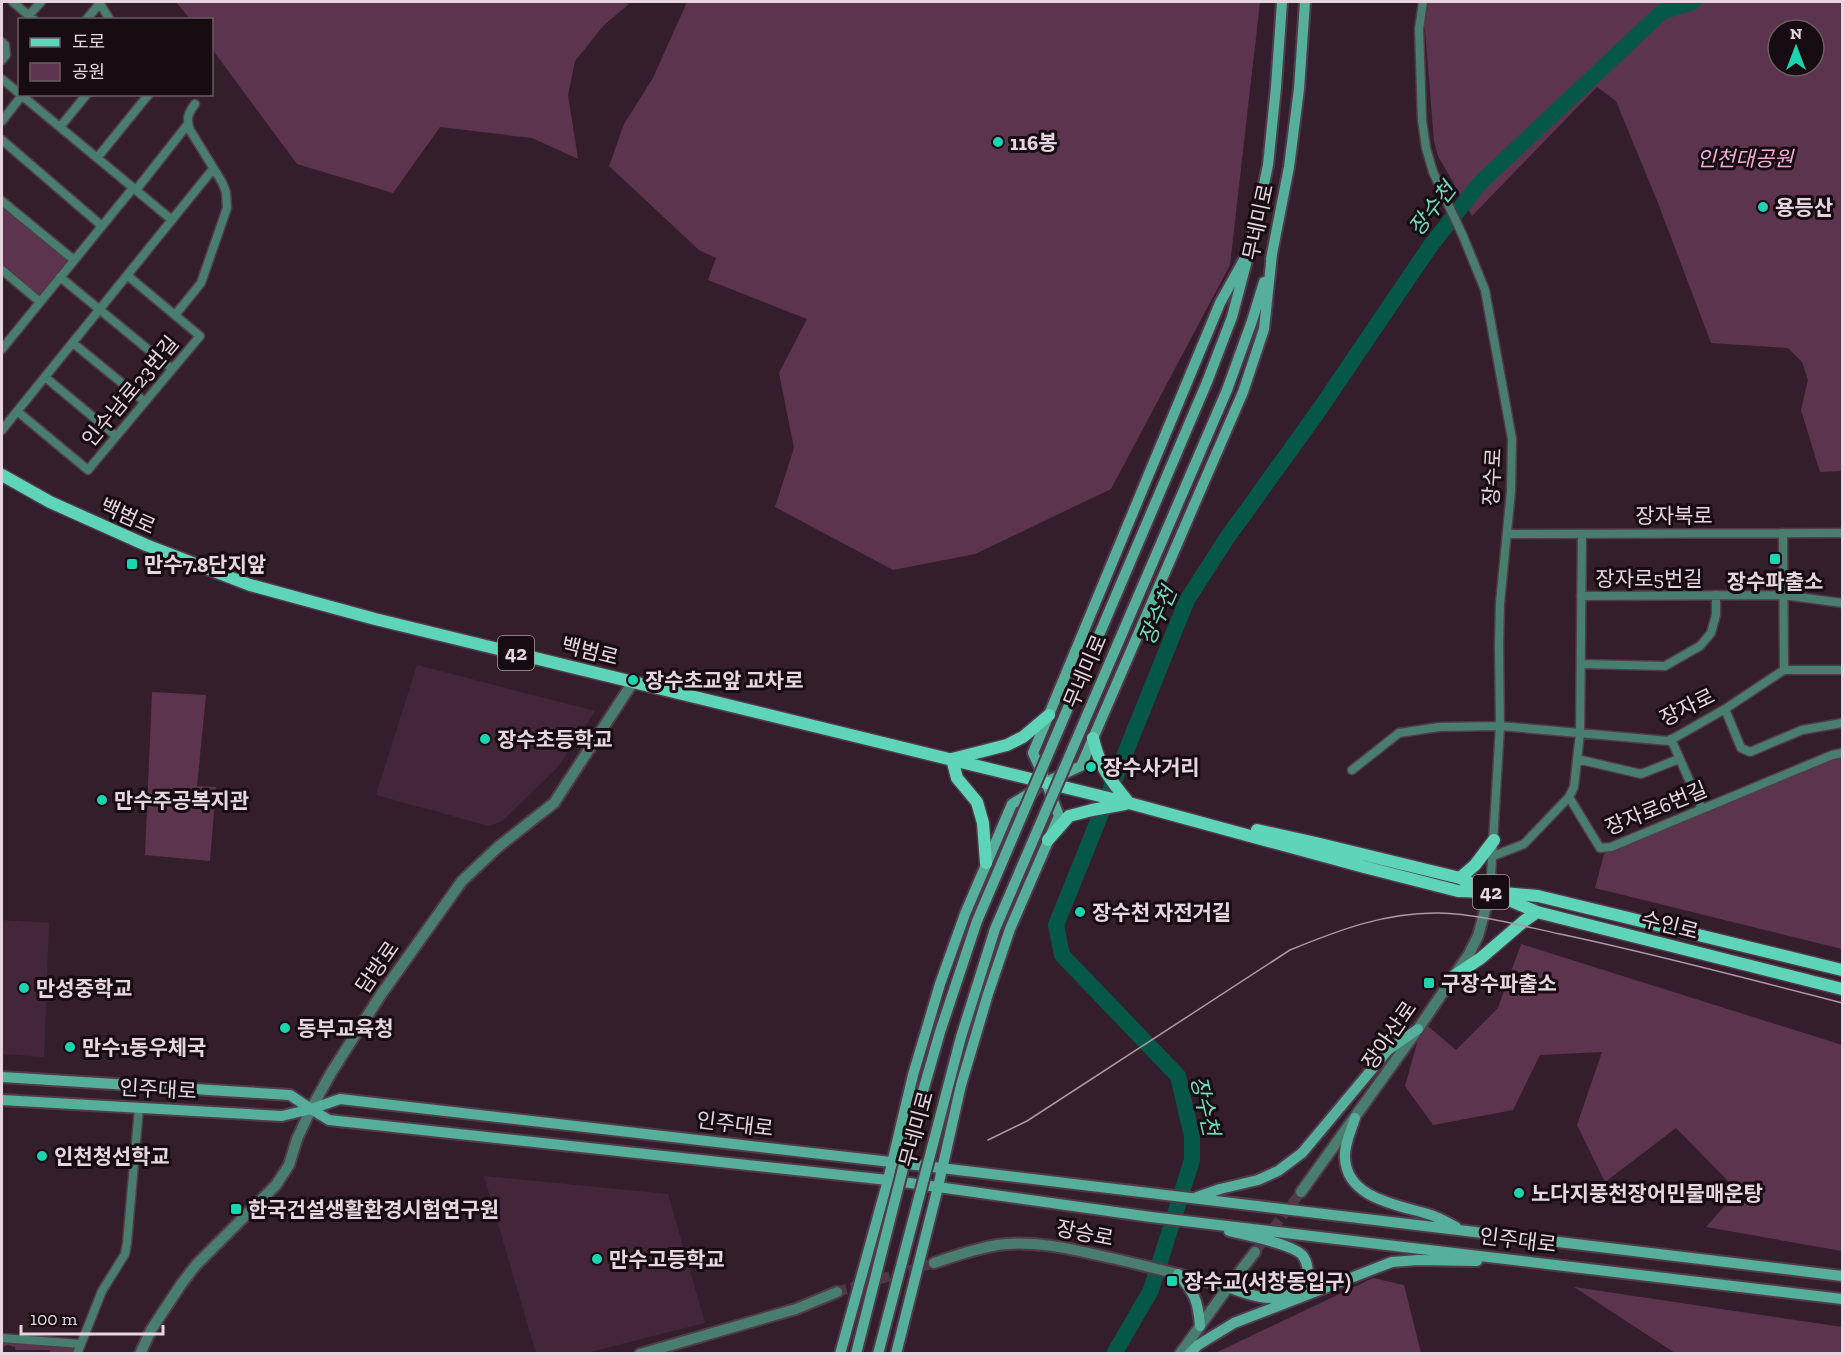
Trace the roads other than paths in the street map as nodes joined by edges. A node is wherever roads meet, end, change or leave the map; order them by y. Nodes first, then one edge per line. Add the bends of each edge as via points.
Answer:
1 (13, 2) edge
2 (40, 2) edge
3 (99, 2) edge
4 (1282, 2) edge
5 (1305, 2) edge
6 (1423, 2) edge
7 (32, 17) edge
8 (87, 18) edge
9 (109, 18) edge
10 (2, 42) edge
11 (2, 60) edge
12 (2, 79) edge
13 (18, 92) edge
14 (20, 96) edge
15 (22, 96) edge
16 (85, 96) edge
17 (147, 96) edge
18 (195, 104) dead end
19 (2, 121) edge
20 (188, 124) junction
21 (60, 127) junction
22 (2, 140) edge
23 (97, 158) junction
24 (213, 169) junction
25 (134, 189) junction
26 (2, 201) edge
27 (172, 220) junction
28 (102, 226) junction
29 (1250, 249) junction
30 (1272, 254) junction
31 (74, 260) junction
32 (2, 270) edge
33 (128, 276) junction
34 (60, 277) junction
35 (40, 302) junction
36 (100, 311) junction
37 (175, 315) junction
38 (73, 343) junction
39 (2, 349) edge
40 (172, 369) junction
41 (45, 377) junction
42 (145, 402) junction
43 (17, 411) junction
44 (5, 420) edge
45 (2, 430) edge
46 (116, 436) junction
47 (2, 476) edge
48 (1782, 533) junction
49 (1842, 533) edge
50 (1506, 534) junction
51 (1582, 534) junction
52 (1716, 595) junction
53 (1784, 595) junction
54 (1581, 596) junction
55 (1842, 603) edge
56 (1581, 664) junction
57 (1784, 670) junction
58 (1842, 670) edge
59 (633, 682) junction
60 (1725, 709) junction
61 (1049, 715) junction
62 (1842, 723) edge
63 (1500, 726) junction
64 (1580, 733) junction
65 (1093, 738) junction
66 (1671, 739) junction
67 (1842, 753) edge
68 (952, 759) junction
69 (1577, 759) junction
70 (1679, 759) junction
71 (1352, 770) dead end
72 (1046, 782) junction
73 (1569, 797) junction
74 (1133, 804) junction
75 (1702, 809) junction
76 (1048, 840) junction
77 (1494, 840) junction
78 (1493, 856) junction
79 (986, 863) junction
80 (1460, 878) junction
81 (1490, 892) junction
82 (1537, 912) junction
83 (1842, 970) edge
84 (1454, 976) junction
85 (1842, 989) edge
86 (1418, 1029) junction
87 (2, 1077) edge
88 (2, 1100) edge
89 (139, 1108) junction
90 (311, 1109) junction
91 (1355, 1118) junction
92 (891, 1162) junction
93 (941, 1169) junction
94 (888, 1180) junction
95 (938, 1187) junction
96 (1301, 1192) tunnel mouth
97 (1194, 1198) junction
98 (1188, 1221) junction
99 (1461, 1230) junction
100 (1255, 1252) tunnel mouth
101 (934, 1263) tunnel mouth
102 (1545, 1263) junction
103 (1174, 1273) junction
104 (1842, 1276) edge
105 (1228, 1287) junction
106 (837, 1292) tunnel mouth
107 (1842, 1299) edge
108 (1200, 1326) junction
109 (2, 1338) edge
110 (80, 1344) junction
111 (78, 1353) edge
112 (140, 1353) edge
113 (640, 1353) edge
114 (840, 1353) edge
115 (856, 1353) edge
116 (878, 1353) edge
117 (896, 1353) edge
118 (1180, 1353) edge
119 (1189, 1353) edge

1 - 7 street
2 - 7 street
3 - 8 street
3 - 9 street
4 - 29 main road, 무네미로 via 1268,165
5 - 30 main road, 무네미로 via 1289,167
6 - 50 street, 장수로 via 1419,29 1426,148 1485,290 1512,439
10 - 11 street via 6,55
12 - 13 street
14 - 19 street
15 - 21 street
16 - 21 street
17 - 23 street
18 - 20 street
20 - 24 street
20 - 25 street
21 - 23 street
22 - 28 street
23 - 25 street
24 - 27 street
24 - 37 street via 226,192 225,217 201,283
25 - 27 street
25 - 28 street
26 - 31 street
27 - 33 street
28 - 31 street
29 - 61 main road via 1220,303
29 - 115 main road, 무네미로, bridge via 1232,317 1207,382 977,921 919,1105
30 - 65 main road via 1264,329 1243,392
30 - 116 main road, 무네미로, bridge via 1227,390 996,929 958,1048
31 - 34 street
32 - 35 street
33 - 36 street
33 - 37 street
34 - 35 street
34 - 36 street
35 - 39 street
36 - 38 street
36 - 40 street
37 - 40 street, 인수남로23번길 via 200,336
38 - 41 street
38 - 42 street
40 - 42 street, 인수남로23번길
41 - 43 street
41 - 46 street
42 - 46 street, 인수남로23번길
43 - 44 street
43 - 46 street, 인수남로23번길 via 88,470
44 - 45 street
47 - 59 main road, 백범로 / 42 via 146,546 250,585
48 - 49 street, 장자북로
48 - 51 street, 장자북로
48 - 53 street
50 - 51 street, 장자북로
50 - 63 street, 장수로 via 1500,603
51 - 54 street, 장자로5번길
52 - 53 street, 장자로5번길
52 - 54 street, 장자로5번길
52 - 56 street, 장자로5번길 via 1711,633 1700,646 1665,666
53 - 55 street, 장자로5번길
53 - 57 street
54 - 56 street, 장자로5번길
56 - 64 street, 장자로5번길
57 - 58 street
57 - 60 street, 장자로
59 - 68 main road, 백범로 / 42
59 - 90 street, 담방로 via 554,803 462,882 380,996
60 - 62 street via 1741,748 1750,752 1802,730
60 - 66 street, 장자로
61 - 68 main road via 1007,745
61 - 72 main road via 1033,753
63 - 64 street, 장자로
63 - 71 street via 1439,727 1399,733
63 - 77 street, 장수로
64 - 66 street, 장자로
64 - 69 street
65 - 72 main road via 1080,766
65 - 74 main road via 1105,772
66 - 70 street
67 - 75 street, 장자로6번길
68 - 72 main road, 백범로 / 42
68 - 79 main road via 957,778 977,802
69 - 70 street via 1641,774
69 - 73 street
70 - 75 street
72 - 74 main road, 수인로 / 42
72 - 76 main road via 1059,816
72 - 79 main road via 1012,804
73 - 75 street, 장자로6번길 via 1600,848
73 - 78 street via 1524,844
74 - 76 main road via 1069,816
74 - 80 main road, 수인로 / 42
74 - 81 main road, 수인로 / 42 via 1458,891
76 - 93 main road via 988,994
77 - 78 street, 장수로
77 - 80 main road via 1476,865
78 - 81 street, 장수로
79 - 92 main road via 940,984
80 - 81 main road, 수인로 / 42
81 - 82 main road, 수인로 / 42
81 - 83 main road, 수인로 / 42 via 1538,896
81 - 84 street, 장아산로 via 1478,936
82 - 84 main road
82 - 85 main road, 수인로 / 42
84 - 86 street, 장아산로
86 - 91 street, 장아산로
86 - 97 main road via 1388,1050 1302,1153 1258,1180
87 - 90 main road, 인주대로 via 290,1095
88 - 89 main road, 인주대로
89 - 90 main road, 인주대로 via 282,1116
89 - 110 street via 125,1254 102,1291
90 - 92 main road, 인주대로 via 340,1099
90 - 94 main road, 인주대로 via 329,1120
90 - 112 street, 담방로 via 289,1165 276,1185 196,1265 151,1329
91 - 96 street, 장아산로
91 - 99 main road via 1345,1159 1360,1188 1371,1196 1434,1216
92 - 93 main road, 인주대로
92 - 94 main road
93 - 95 main road
93 - 97 main road, 인주대로
94 - 95 main road, 인주대로
94 - 114 main road
95 - 98 main road, 인주대로
95 - 117 main road
97 - 99 main road, 인주대로
98 - 102 main road, 인주대로
98 - 105 main road via 1291,1247 1302,1254 1308,1265 1308,1279 1302,1287 1274,1299
99 - 104 main road, 인주대로
100 - 105 street
101 - 103 street, 장승로 via 996,1245 1030,1243
102 - 107 main road, 인주대로
102 - 119 main road via 1392,1262 1234,1323
103 - 105 street, 장승로
103 - 108 main road via 1193,1293
105 - 108 street
106 - 113 street via 796,1309
108 - 118 street
109 - 110 street
110 - 111 street

